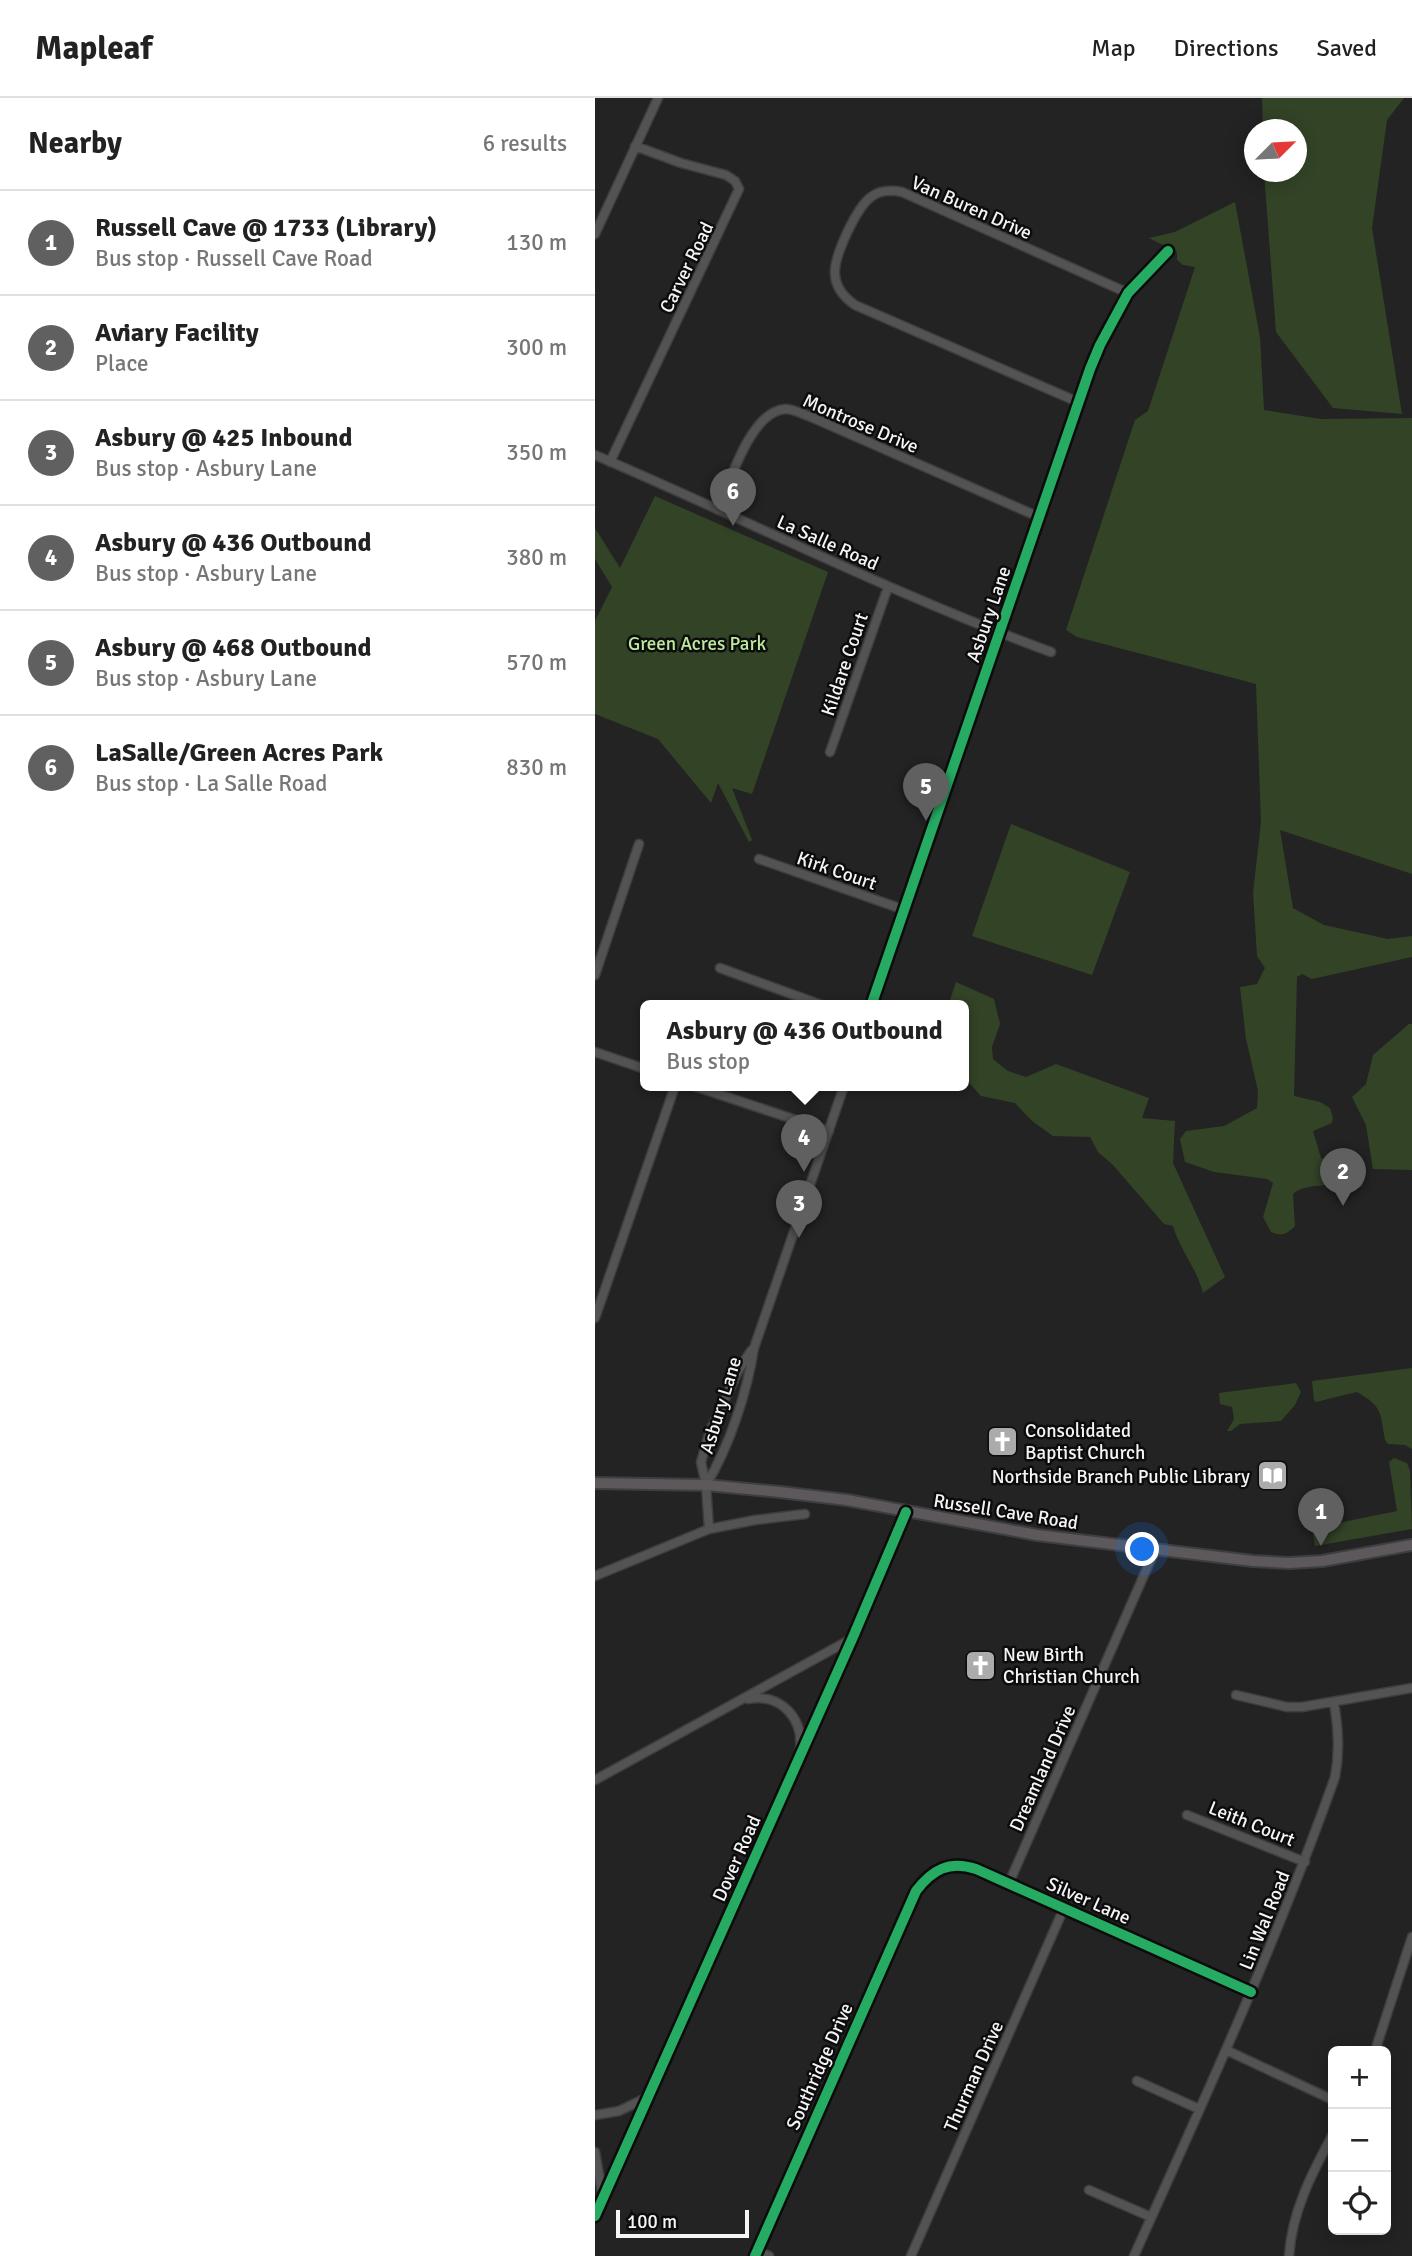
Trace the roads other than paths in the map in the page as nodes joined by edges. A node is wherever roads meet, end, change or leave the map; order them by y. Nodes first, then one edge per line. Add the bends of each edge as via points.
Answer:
1 (657, 98) edge
2 (635, 146) junction
3 (595, 234) edge
4 (1168, 251) dead end
5 (1128, 293) junction
6 (1079, 402) junction
7 (595, 455) edge
8 (610, 462) junction
9 (718, 510) junction
10 (1039, 517) junction
11 (888, 586) junction
12 (1000, 634) junction
13 (1051, 652) dead end
14 (830, 752) dead end
15 (639, 844) dead end
16 (759, 859) dead end
17 (905, 910) junction
18 (720, 968) dead end
19 (595, 975) edge
20 (808, 1000) edge
21 (873, 1000) edge
22 (595, 1052) edge
23 (640, 1067) edge
24 (673, 1091) edge
25 (709, 1091) edge
26 (842, 1091) edge
27 (829, 1131) junction
28 (595, 1318) edge
29 (754, 1348) junction
30 (595, 1483) edge
31 (706, 1485) junction
32 (906, 1512) junction
33 (805, 1514) dead end
34 (709, 1529) junction
35 (1412, 1545) edge
36 (1155, 1550) junction
37 (595, 1576) edge
38 (853, 1637) junction
39 (1412, 1688) edge
40 (1236, 1695) dead end
41 (741, 1700) junction
42 (1334, 1702) junction
43 (799, 1757) junction
44 (595, 1780) edge
45 (1187, 1815) dead end
46 (1305, 1861) junction
47 (1009, 1883) junction
48 (916, 1891) joint
49 (1064, 1908) junction
50 (1412, 1937) edge
51 (1251, 1992) junction
52 (1377, 2046) edge
53 (1226, 2050) junction
54 (1137, 2081) dead end
55 (650, 2095) junction
56 (1328, 2098) edge
57 (1199, 2109) junction
58 (595, 2115) edge
59 (1328, 2144) edge
60 (595, 2152) edge
61 (1089, 2190) dead end
62 (603, 2197) junction
63 (595, 2216) edge
64 (1151, 2217) junction
65 (756, 2253) edge
66 (769, 2256) edge
67 (911, 2256) edge
68 (1134, 2256) edge
69 (1289, 2256) edge

1 - 2 street
2 - 3 street
2 - 8 street, Carver Road via 726,175 739,189
4 - 5 street, Asbury Lane
5 - 6 street, Asbury Lane via 1100,345
5 - 6 street, Van Buren Drive via 902,192 877,193 866,201 838,253 835,275 842,293 855,305
6 - 10 street, Asbury Lane
7 - 8 street, La Salle Road
8 - 9 street, La Salle Road
9 - 10 street, Montrose Drive via 756,427 786,409
9 - 11 street, La Salle Road
10 - 12 street, Asbury Lane
11 - 12 street, La Salle Road
11 - 14 street, Kildare Court
12 - 13 street, La Salle Road
12 - 17 street, Asbury Lane
15 - 19 street
16 - 17 street, Kirk Court
17 - 21 street, Asbury Lane
18 - 20 street
22 - 23 street
24 - 28 street
25 - 27 street
26 - 27 street, Asbury Lane
27 - 29 street, Asbury Lane
29 - 31 street, Asbury Lane via 750,1374 719,1463
29 - 31 street, Asbury Lane via 710,1431 701,1462
30 - 31 main road, Russell Cave Road
31 - 32 main road, Russell Cave Road via 847,1500
31 - 34 street
32 - 36 main road, Russell Cave Road
32 - 38 street, Dover Road
33 - 34 street
34 - 37 street
35 - 36 main road, Russell Cave Road via 1289,1563
36 - 47 street, Dreamland Drive
38 - 41 street
38 - 43 street, Dover Road
39 - 42 street
40 - 42 street via 1287,1706
41 - 43 street via 774,1700 791,1712 800,1729
41 - 44 street
42 - 46 street, Lin Wal Road via 1338,1763
43 - 55 street, Dover Road
45 - 46 street, Leith Court
46 - 51 street, Lin Wal Road
47 - 48 street, Silver Lane via 958,1865 935,1870
47 - 49 street, Silver Lane
48 - 65 street, Southridge Drive
49 - 51 street, Silver Lane
49 - 67 street, Thurman Drive
50 - 52 street
51 - 53 street, Lin Wal Road
53 - 56 street
53 - 57 street, Lin Wal Road
54 - 57 street
55 - 58 street via 619,2111
55 - 62 street, Dover Road
57 - 64 street, Lin Wal Road
59 - 69 street via 1299,2204
60 - 62 street
61 - 64 street
62 - 63 street, Dover Road
64 - 68 street, Lin Wal Road
65 - 66 street

